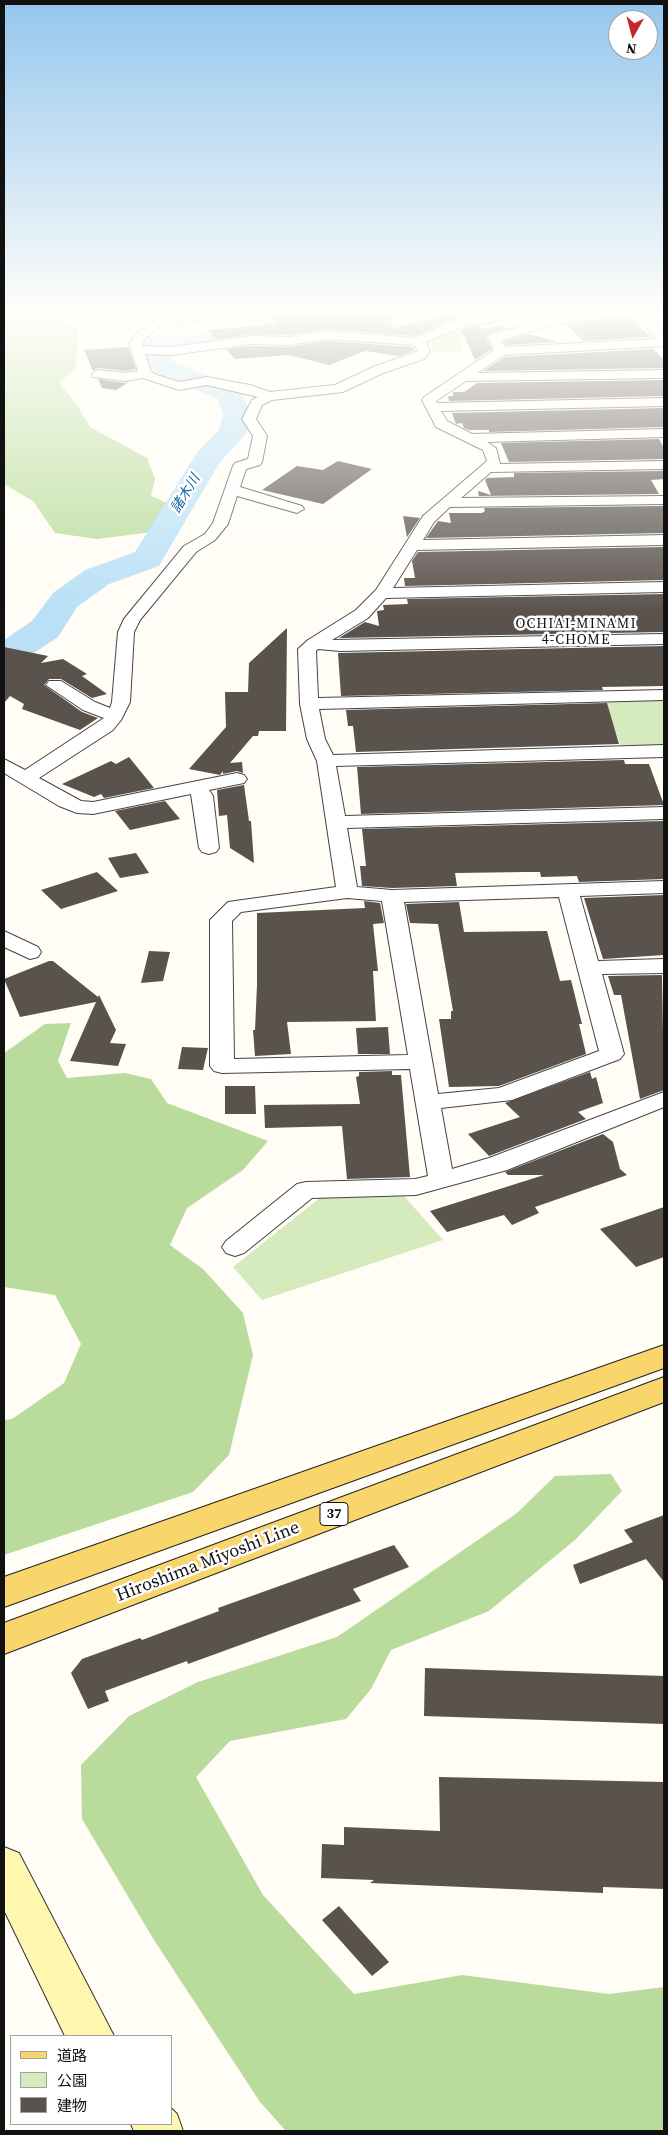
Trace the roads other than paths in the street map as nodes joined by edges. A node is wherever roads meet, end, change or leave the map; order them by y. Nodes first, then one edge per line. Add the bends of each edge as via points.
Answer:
1 (251, 414) edge
2 (437, 414) edge
3 (664, 433) edge
4 (472, 438) junction
5 (664, 465) edge
6 (488, 468) junction
7 (232, 491) junction
8 (664, 500) edge
9 (447, 503) junction
10 (297, 509) dead end
11 (664, 540) edge
12 (410, 545) junction
13 (664, 587) edge
14 (382, 593) junction
15 (664, 639) edge
16 (314, 644) junction
17 (55, 685) dead end
18 (664, 696) edge
19 (309, 704) junction
20 (115, 716) junction
21 (664, 751) edge
22 (326, 760) junction
23 (4, 765) edge
24 (25, 778) junction
25 (237, 779) dead end
26 (196, 787) junction
27 (664, 813) edge
28 (336, 822) junction
29 (209, 848) dead end
30 (664, 887) edge
31 (568, 890) junction
32 (347, 892) junction
33 (392, 896) junction
34 (4, 938) edge
35 (30, 952) dead end
36 (664, 966) edge
37 (588, 968) junction
38 (421, 1062) junction
39 (664, 1099) edge
40 (427, 1102) junction
41 (441, 1180) junction
42 (235, 1247) dead end
43 (664, 1356) edge
44 (664, 1389) edge
45 (4, 1592) edge
46 (4, 1640) edge
47 (4, 1866) edge
48 (90, 2035) edge

1 - 7 street via 249,419 260,436 255,462 240,466
2 - 4 street via 441,424
3 - 4 street
4 - 6 street via 489,448 494,462
5 - 6 street
6 - 9 street
7 - 10 street
7 - 20 street via 220,524 210,537 190,549 132,619 126,632 122,702
8 - 9 street
9 - 12 street via 428,519
11 - 12 street
12 - 14 street
13 - 14 street
14 - 16 street via 362,614
15 - 16 street via 350,646
16 - 19 street via 307,649
17 - 20 street via 89,706
18 - 19 street
19 - 22 street via 316,739
20 - 24 street via 107,726
21 - 22 street
22 - 28 street
23 - 24 street
24 - 26 street via 77,807 93,808
25 - 26 street
26 - 29 street via 203,796
27 - 28 street
28 - 32 street
30 - 31 street
31 - 33 street
31 - 37 street
32 - 33 street
32 - 38 street via 235,906 221,920 222,1066
33 - 38 street
34 - 35 street
36 - 37 street
37 - 40 street via 612,1054 503,1095
38 - 40 street
39 - 41 street via 498,1164
40 - 41 street
41 - 42 street via 416,1187 306,1190
43 - 45 main road, 37
44 - 46 main road, Hiroshima Miyoshi Line / 37
47 - 48 street

